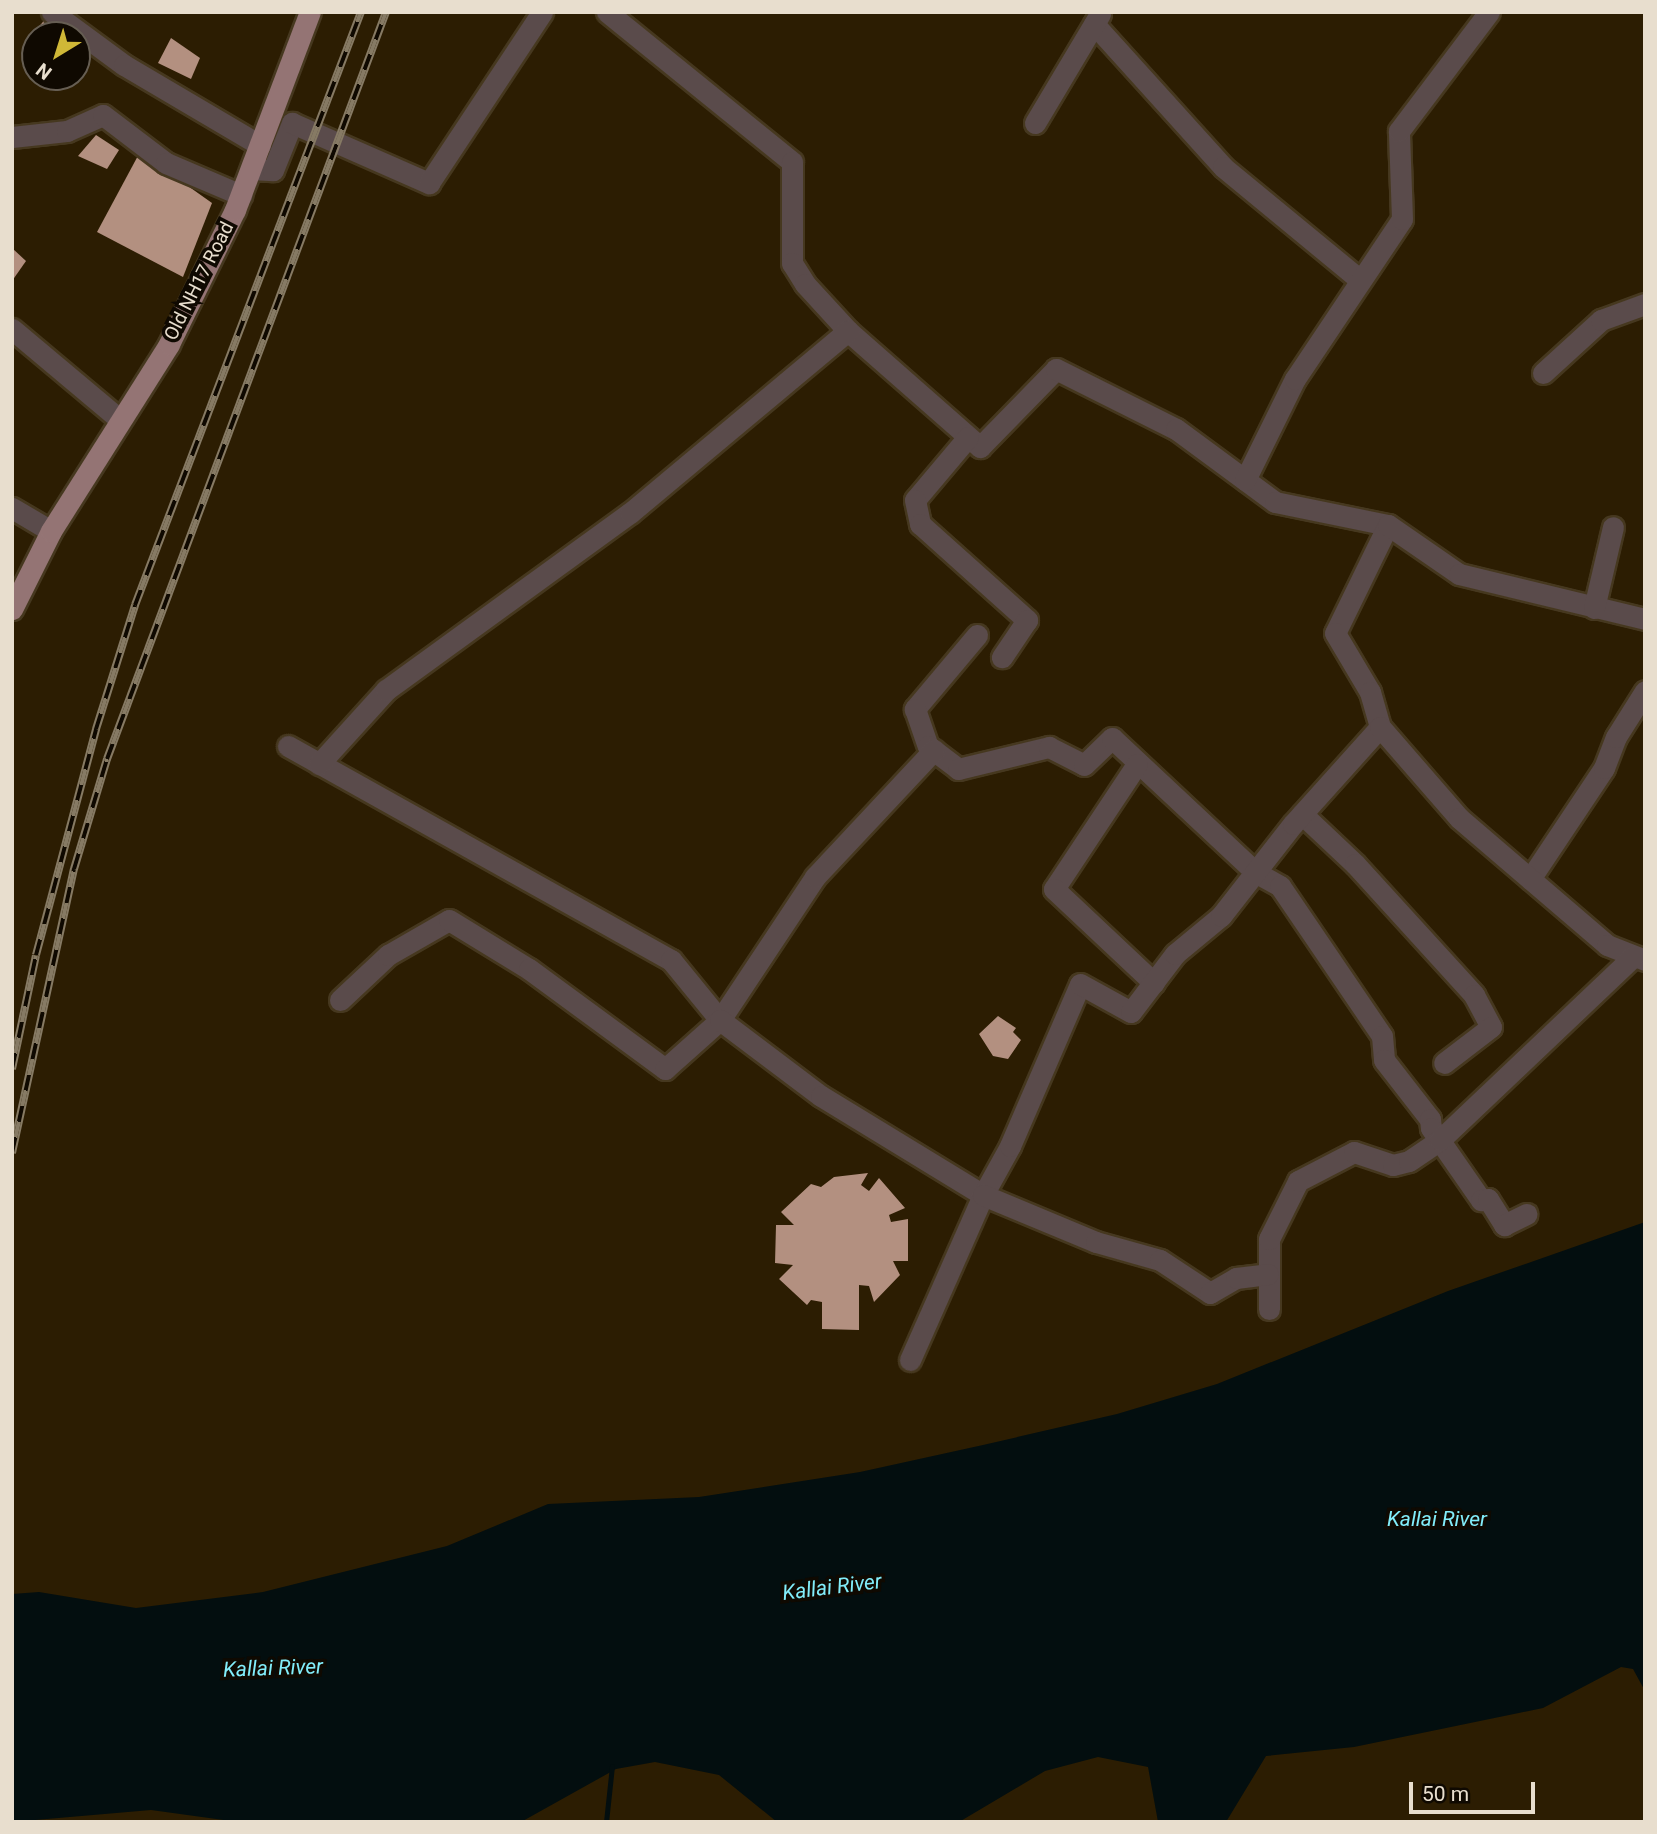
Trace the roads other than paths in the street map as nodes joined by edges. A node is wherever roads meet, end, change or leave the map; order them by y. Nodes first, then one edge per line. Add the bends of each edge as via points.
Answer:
1 (52, 12) edge
2 (310, 12) edge
3 (542, 12) edge
4 (607, 12) edge
5 (1489, 12) edge
6 (1098, 18) edge
7 (1035, 123) dead end
8 (12, 137) edge
9 (260, 145) junction
10 (251, 169) junction
11 (241, 195) junction
12 (1359, 279) junction
13 (1645, 304) edge
14 (12, 329) edge
15 (848, 331) junction
16 (1543, 373) dead end
17 (118, 418) junction
18 (968, 437) junction
19 (1245, 480) junction
20 (12, 508) edge
21 (1388, 526) junction
22 (1613, 527) dead end
23 (51, 531) junction
24 (1594, 608) junction
25 (12, 609) edge
26 (1645, 619) edge
27 (977, 635) dead end
28 (1002, 657) dead end
29 (1645, 691) edge
30 (1380, 727) junction
31 (288, 746) dead end
32 (934, 750) junction
33 (319, 764) junction
34 (1138, 764) junction
35 (1301, 814) junction
36 (1255, 872) junction
37 (1530, 879) junction
38 (1640, 958) edge
39 (1154, 983) junction
40 (340, 1000) dead end
41 (720, 1020) junction
42 (1444, 1063) dead end
43 (1440, 1140) junction
44 (983, 1195) junction
45 (1527, 1214) dead end
46 (1268, 1274) junction
47 (1269, 1309) dead end
48 (910, 1360) dead end

1 - 9 street via 124,65
2 - 9 main road, Old NH17 Road
3 - 10 street via 429,183 292,123 273,170
4 - 15 street via 792,162 792,263
5 - 12 street via 1399,131 1402,219
6 - 7 street
6 - 12 street via 1223,167
8 - 11 street via 67,131 103,115 166,163
9 - 10 main road, Old NH17 Road
10 - 11 main road, Old NH17 Road
11 - 17 main road, Old NH17 Road via 169,344
12 - 19 street via 1295,379
13 - 16 street via 1601,320
14 - 17 street
15 - 18 street
15 - 33 street via 630,513 386,690
17 - 23 main road, Old NH17 Road
18 - 19 street via 980,447 1056,369 1177,429
18 - 28 street via 915,500 920,524 1027,620
19 - 21 street via 1275,502
20 - 23 street
21 - 24 street via 1459,574
21 - 30 street via 1335,633 1370,692
22 - 24 street
23 - 25 main road, Old NH17 Road
24 - 26 street
27 - 32 street via 915,709 928,746
29 - 37 street via 1616,737 1604,768
30 - 35 street
30 - 37 street via 1460,818
31 - 33 street
32 - 34 street via 958,769 1049,747 1084,765 1112,738
32 - 41 street via 815,877
33 - 41 street via 671,960
34 - 36 street
34 - 39 street via 1054,889
35 - 36 street
35 - 42 street via 1356,864 1474,995 1490,1027
36 - 39 street via 1221,916 1175,954
36 - 43 street via 1280,886 1314,932 1382,1036 1384,1060 1430,1119
37 - 38 street via 1607,945
38 - 43 street via 1573,1019 1544,1038
39 - 44 street via 1131,1012 1080,985 1010,1146
40 - 41 street via 388,955 449,920 530,969 665,1069
41 - 44 street via 821,1096
43 - 45 street via 1504,1225
43 - 46 street via 1401,1164 1354,1152 1298,1181 1269,1239
44 - 46 street via 1096,1242 1160,1260 1210,1293 1236,1278
44 - 48 street
46 - 47 street

